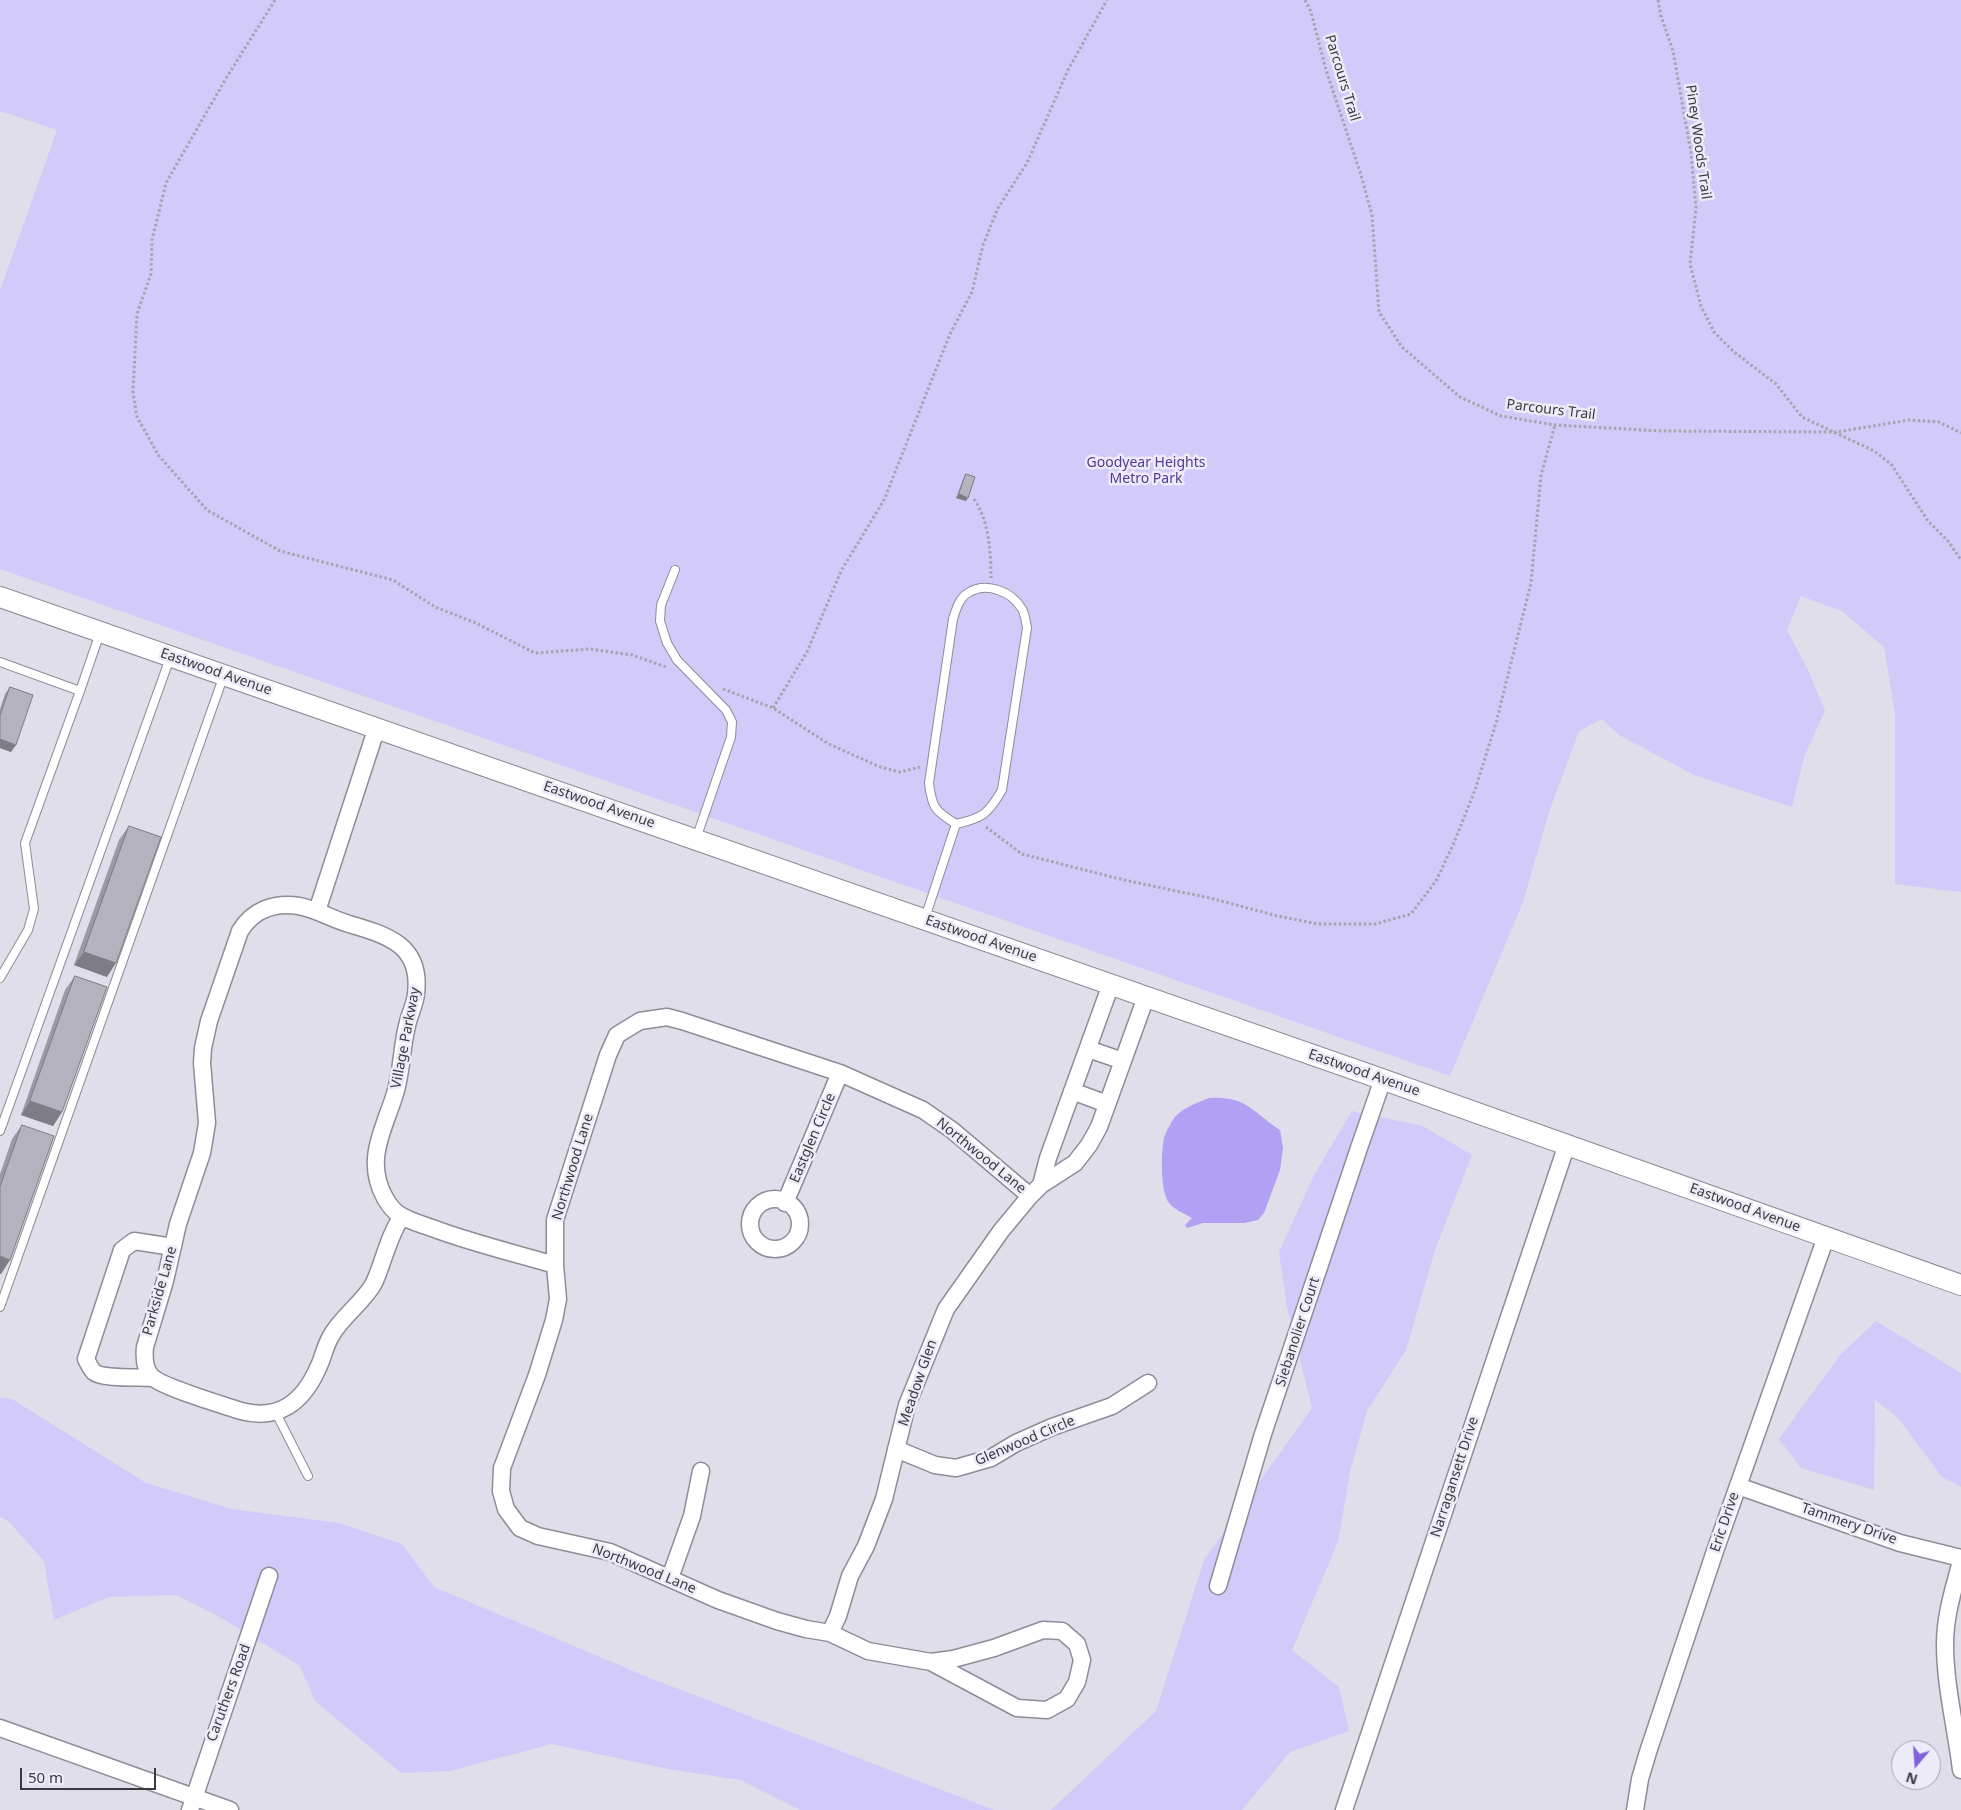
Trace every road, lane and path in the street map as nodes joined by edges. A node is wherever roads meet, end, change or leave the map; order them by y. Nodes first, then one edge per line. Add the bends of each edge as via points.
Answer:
1 (275, 0) edge
2 (1107, 0) edge
3 (1305, 0) edge
4 (1658, 0) edge
5 (1556, 425) junction
6 (1837, 432) junction
7 (1961, 433) edge
8 (974, 499) dead end
9 (1961, 560) edge
10 (675, 570) dead end
11 (991, 589) junction
12 (0, 597) edge
13 (100, 632) junction
14 (171, 656) junction
15 (0, 662) edge
16 (224, 675) junction
17 (694, 677) junction
18 (80, 691) junction
19 (773, 708) junction
20 (377, 728) junction
21 (932, 764) junction
22 (976, 819) junction
23 (956, 824) junction
24 (696, 839) junction
25 (317, 911) junction
26 (925, 920) junction
27 (0, 978) edge
28 (1111, 984) junction
29 (1146, 997) junction
30 (1088, 1049) junction
31 (1122, 1061) junction
32 (840, 1073) junction
33 (1384, 1079) junction
34 (1072, 1091) junction
35 (1107, 1104) junction
36 (0, 1131) edge
37 (1567, 1144) junction
38 (1036, 1190) junction
39 (786, 1203) dead end
40 (402, 1216) junction
41 (1826, 1237) junction
42 (173, 1247) junction
43 (555, 1265) junction
44 (1961, 1285) edge
45 (0, 1307) edge
46 (153, 1378) junction
47 (1148, 1383) dead end
48 (276, 1413) junction
49 (896, 1450) junction
50 (702, 1471) dead end
51 (308, 1476) dead end
52 (1738, 1486) junction
53 (1961, 1559) edge
54 (269, 1576) dead end
55 (670, 1578) junction
56 (1218, 1586) dead end
57 (830, 1633) junction
58 (931, 1662) junction
59 (0, 1728) edge
60 (1961, 1770) edge
61 (192, 1804) edge
62 (230, 1810) edge
63 (1344, 1810) edge
64 (1635, 1810) edge

1 - 17 path via 166,183 152,240 151,274 137,314 132,392 137,417 159,456 207,510 280,551 393,580 435,607 476,623 535,653 590,649 632,656
2 - 19 path via 1068,70 1027,163 998,208 983,245 972,292 950,334 884,500 841,571 807,652
3 - 5 path, Parcours Trail via 1372,215 1379,312 1402,347 1460,397 1501,416
4 - 6 path, Piney Woods Trail via 1673,51 1691,154 1696,208 1690,264 1701,306 1714,332 1776,384 1802,417
5 - 6 path, Parcours Trail via 1660,431
5 - 22 path via 1541,475 1531,583 1496,723 1453,845 1436,881 1411,914 1375,924 1318,924 1278,916 1022,854
6 - 7 path, Parcours Trail via 1910,420 1939,422
6 - 9 path, Piney Woods Trail via 1874,451 1891,464 1928,521
8 - 11 path via 980,508 988,541
10 - 17 lane via 661,605 660,621 677,660
11 - 21 lane via 968,593 957,605
11 - 22 lane via 1013,597 1024,611 1027,628 1002,790 991,809
12 - 13 street, Eastwood Avenue
13 - 14 street, Eastwood Avenue
13 - 18 lane
14 - 16 street, Eastwood Avenue
14 - 36 lane
15 - 18 lane
16 - 20 street, Eastwood Avenue
16 - 45 lane
17 - 19 path
17 - 24 lane via 726,710 732,722 731,737
18 - 27 lane via 25,843 34,909 28,930
19 - 21 path via 829,744 880,767 900,772
20 - 24 street, Eastwood Avenue
20 - 25 street
21 - 23 lane via 931,800 939,813
22 - 23 lane
23 - 26 lane
24 - 26 street, Eastwood Avenue
25 - 40 street, Village Parkway via 397,942 404,948 417,975 401,1071 374,1163 380,1189 393,1210
25 - 42 street, Parkside Lane via 290,905 272,907 254,914 240,931 203,1048 206,1136
26 - 28 street, Eastwood Avenue
28 - 29 street, Eastwood Avenue
28 - 30 street, Meadow Glen
29 - 31 street, Meadow Glen
29 - 33 street, Eastwood Avenue
30 - 31 street
30 - 34 street, Meadow Glen
31 - 35 street, Meadow Glen
32 - 38 street, Northwood Lane via 923,1110
32 - 39 street, Eastglen Circle
32 - 43 street, Northwood Lane via 667,1017 640,1021 617,1035 555,1220
33 - 37 street, Eastwood Avenue
33 - 56 street, Siebanolier Court via 1263,1434
34 - 35 street
34 - 38 street, Meadow Glen
35 - 38 street, Meadow Glen via 1099,1127 1075,1164
37 - 41 street, Eastwood Avenue
37 - 63 street, Narragansett Drive
38 - 49 street, Meadow Glen via 1001,1231 946,1309 906,1405
40 - 43 street, Village Parkway via 452,1235
40 - 48 street via 392,1231 373,1283 330,1338 308,1388
41 - 44 street, Eastwood Avenue
41 - 52 street, Eric Drive
42 - 46 street, Parkside Lane via 145,1347 145,1365
42 - 46 street via 134,1241 122,1250 86,1359 94,1373 110,1378
43 - 55 street, Northwood Lane via 558,1299 554,1320 502,1468 501,1492 506,1509 520,1528 538,1536 610,1552
46 - 48 street via 249,1414
47 - 49 street, Glenwood Circle via 1112,1406 1052,1427 991,1458 956,1468 935,1465
48 - 51 lane
49 - 57 street, Meadow Glen via 884,1499 866,1546 850,1576
50 - 55 street via 692,1516
52 - 53 street, Tammery Drive via 1900,1543
52 - 64 street, Eric Drive via 1648,1752
53 - 60 street, Tammery Drive via 1948,1614 1945,1644
54 - 61 street, Caruthers Road
55 - 57 street, Northwood Lane via 777,1622
57 - 58 street, Northwood Lane via 868,1651
58 - 58 street, Northwood Lane via 994,1648 1042,1630 1062,1631 1077,1644 1082,1660 1077,1682 1067,1699 1047,1710 1017,1708
59 - 61 street
61 - 62 street

